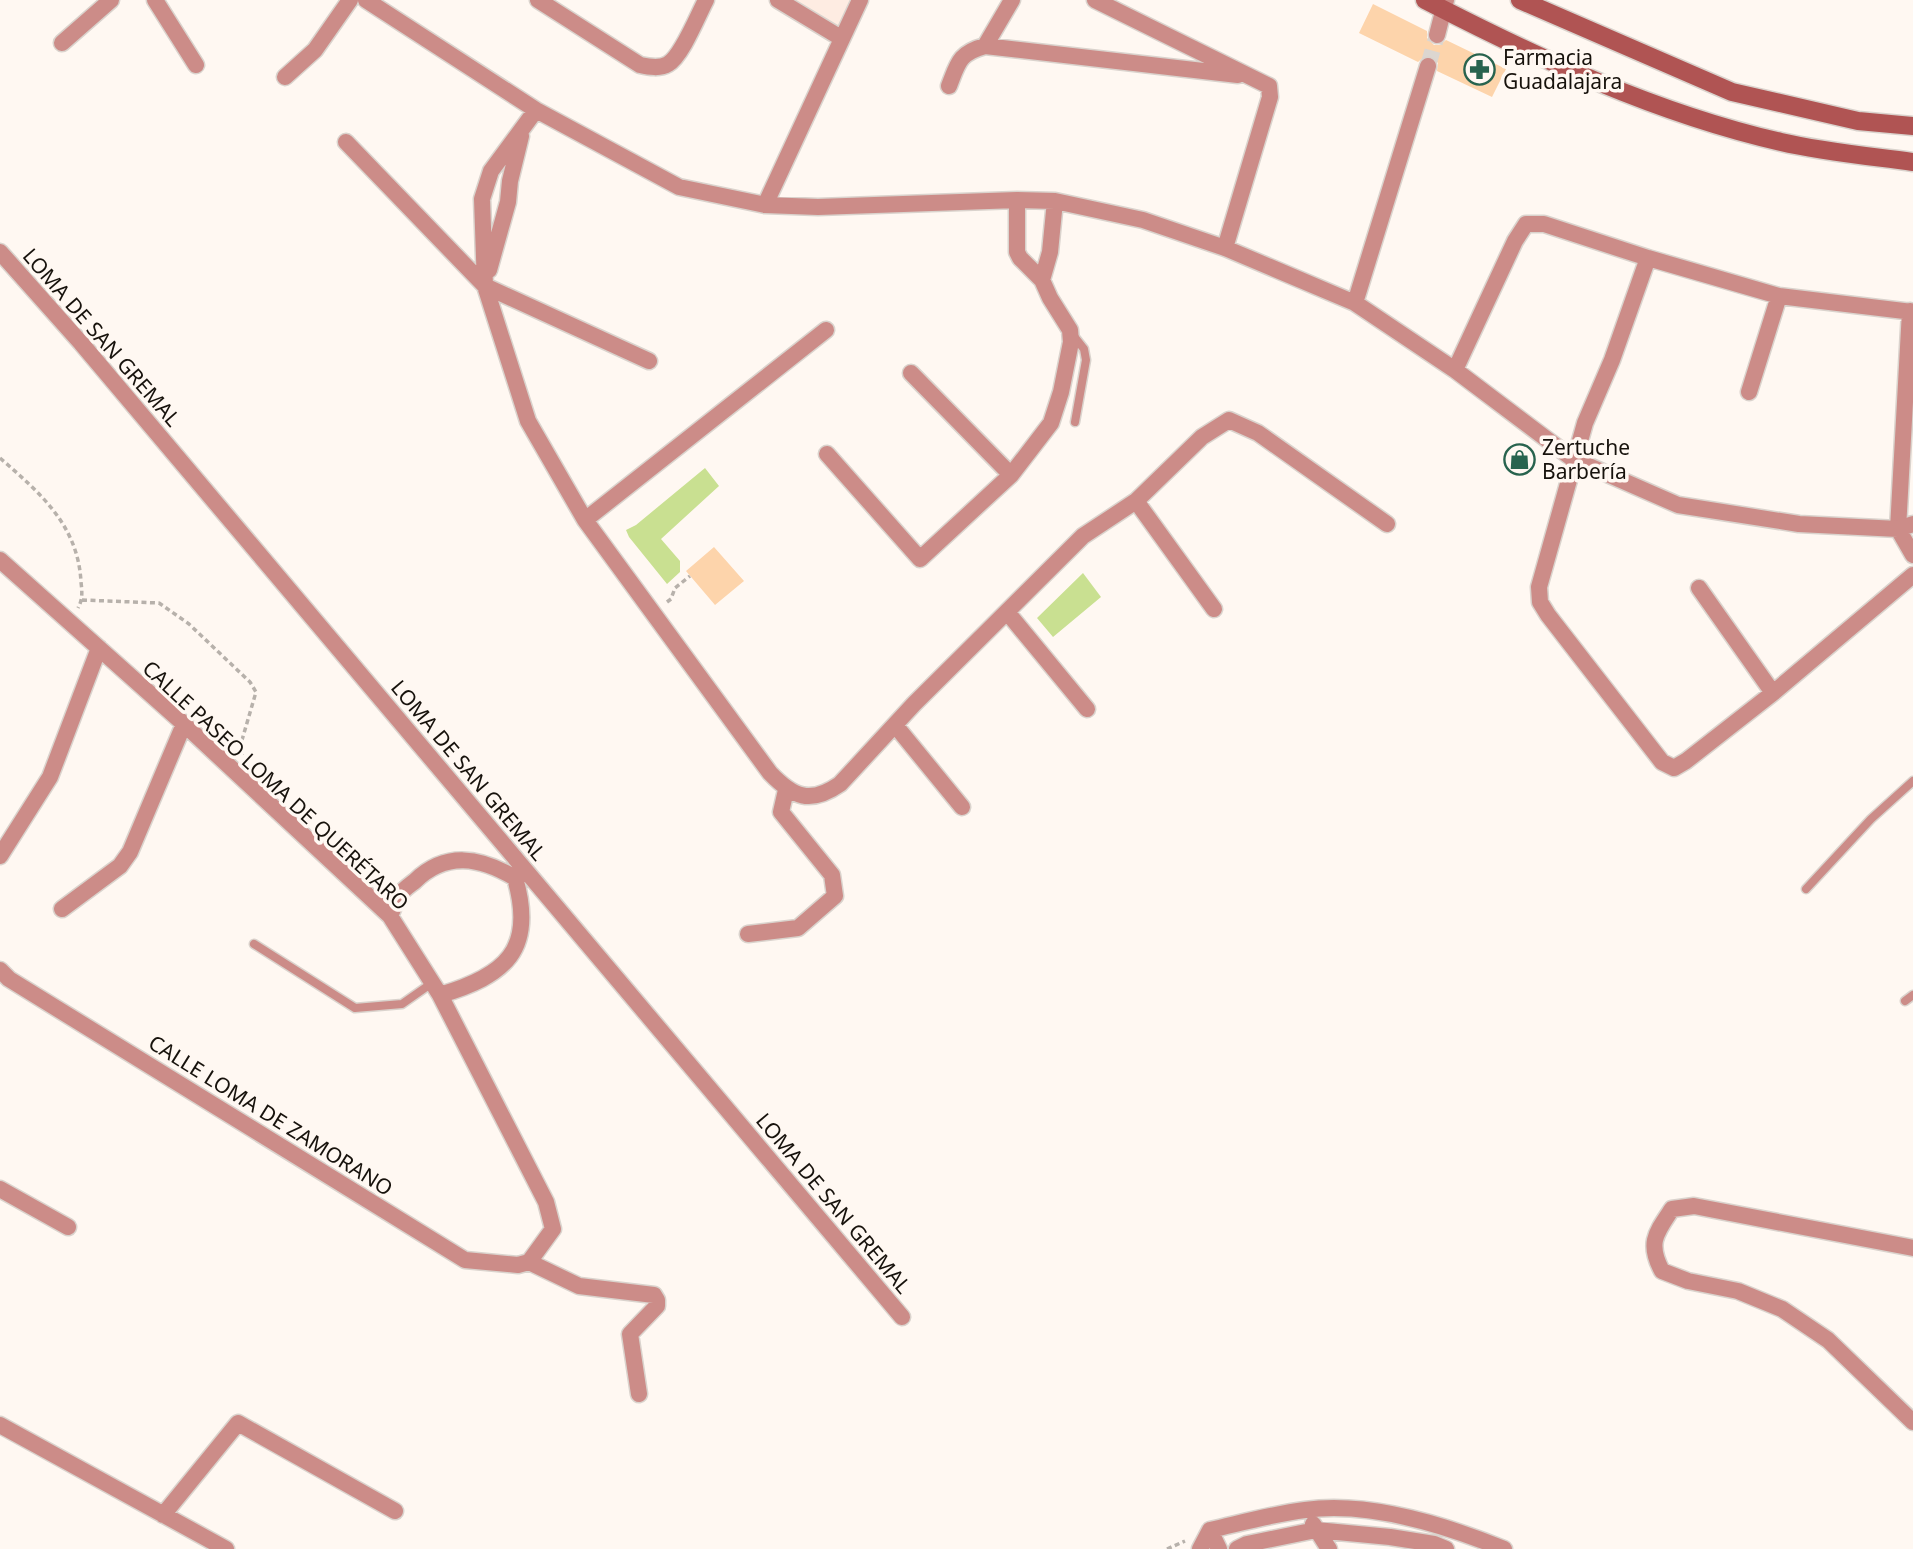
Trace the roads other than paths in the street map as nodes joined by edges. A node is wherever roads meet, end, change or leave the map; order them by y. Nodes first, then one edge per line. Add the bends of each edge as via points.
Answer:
1 (111, 0) edge
2 (155, 0) edge
3 (350, 0) edge
4 (366, 0) edge
5 (538, 0) edge
6 (706, 0) edge
7 (778, 0) edge
8 (860, 0) edge
9 (1012, 0) edge
10 (1095, 0) edge
11 (1425, 0) edge
12 (1520, 0) edge
13 (1445, 5) edge
14 (1437, 35) tunnel mouth
15 (841, 38) junction
16 (62, 43) dead end
17 (985, 46) junction
18 (196, 65) dead end
19 (1428, 66) tunnel mouth
20 (1251, 76) junction
21 (285, 77) dead end
22 (949, 86) dead end
23 (536, 110) junction
24 (1913, 126) edge
25 (524, 127) junction
26 (345, 142) dead end
27 (1913, 162) edge
28 (1017, 201) junction
29 (1055, 201) junction
30 (765, 205) junction
31 (1226, 248) junction
32 (0, 252) edge
33 (1648, 258) junction
34 (1042, 280) junction
35 (485, 286) junction
36 (1779, 296) junction
37 (1355, 303) junction
38 (1911, 311) edge
39 (826, 330) dead end
40 (1070, 330) junction
41 (649, 361) dead end
42 (1455, 370) junction
43 (911, 373) dead end
44 (1749, 392) dead end
45 (1910, 399) edge
46 (1075, 422) dead end
47 (827, 454) dead end
48 (1573, 459) junction
49 (1011, 475) junction
50 (1136, 501) junction
51 (585, 520) junction
52 (1387, 524) dead end
53 (1905, 526) edge
54 (1913, 555) edge
55 (0, 560) edge
56 (1913, 575) edge
57 (1699, 588) dead end
58 (1214, 609) dead end
59 (1007, 612) junction
60 (99, 648) junction
61 (1773, 694) junction
62 (1087, 709) dead end
63 (184, 724) junction
64 (895, 725) junction
65 (1913, 781) edge
66 (786, 790) junction
67 (962, 807) dead end
68 (0, 856) edge
69 (521, 874) junction
70 (1806, 889) dead end
71 (62, 909) dead end
72 (390, 916) junction
73 (748, 934) dead end
74 (254, 944) dead end
75 (0, 970) edge
76 (436, 989) junction
77 (0, 1189) edge
78 (68, 1227) dead end
79 (1913, 1248) edge
80 (529, 1262) junction
81 (902, 1317) dead end
82 (639, 1394) dead end
83 (1913, 1422) edge
84 (0, 1425) edge
85 (1307, 1509) junction
86 (395, 1511) dead end
87 (163, 1515) junction
88 (1210, 1530) junction
89 (1316, 1530) junction
90 (1242, 1547) edge
91 (226, 1549) edge
92 (1200, 1549) edge
93 (1219, 1549) edge
94 (1329, 1549) edge
95 (1446, 1549) edge
96 (1504, 1549) edge

1 - 16 street
2 - 18 street
3 - 21 street via 315,51
4 - 23 street
5 - 6 street via 640,65 652,67 668,64 679,51
7 - 15 street
8 - 15 street
9 - 17 street
10 - 20 street
11 - 13 street
12 - 24 street via 1732,92 1858,121
13 - 14 street
13 - 27 street via 1631,95 1717,124 1782,142
15 - 30 street
17 - 20 street
17 - 22 street via 959,60
19 - 37 street
20 - 31 street via 1269,86 1270,97
23 - 25 street
23 - 30 street via 680,187
25 - 35 street
25 - 35 street via 491,171 482,199
26 - 35 street
28 - 29 street
28 - 30 street
28 - 34 street via 1017,252
29 - 31 street via 1143,220
29 - 34 street
31 - 37 street
32 - 69 street, LOMA DE SAN GREMAL via 81,343
33 - 36 street
33 - 42 street via 1544,224 1526,224
33 - 48 street
34 - 40 street
35 - 41 street
35 - 51 street via 528,421
36 - 38 street
36 - 44 street
37 - 42 street
38 - 45 street
39 - 51 street
40 - 46 lane via 1086,360
40 - 49 street via 1067,364 1051,423
42 - 48 street
43 - 49 street
45 - 53 street
47 - 49 street via 920,559
48 - 53 street via 1678,505 1800,524
48 - 61 street via 1539,587 1540,602 1662,762 1674,768 1686,761
50 - 52 street via 1202,437 1229,420 1258,433
50 - 58 street
50 - 59 street via 1083,536
51 - 66 street
53 - 54 street
55 - 60 street, CALLE PASEO LOMA DE QUERÉTARO
56 - 61 street
57 - 61 street
59 - 62 street
59 - 64 street
60 - 63 street, CALLE PASEO LOMA DE QUERÉTARO
60 - 68 street via 50,777
63 - 71 street via 130,852 120,866
63 - 72 street, CALLE PASEO LOMA DE QUERÉTARO
64 - 66 street via 828,792 807,797
64 - 67 street
65 - 70 lane
66 - 73 street via 781,812 832,875 835,896 798,928
69 - 72 street via 467,860 442,863 429,868 399,896
69 - 76 street via 522,921 509,960 467,987
69 - 81 street, LOMA DE SAN GREMAL
72 - 76 street, CALLE PASEO LOMA DE QUERÉTARO
74 - 76 lane via 355,1008 402,1004
75 - 80 street, CALLE LOMA DE ZAMORANO via 465,1260
76 - 80 street, CALLE PASEO LOMA DE QUERÉTARO via 546,1202 553,1229
77 - 78 street
79 - 83 street via 1694,1206 1672,1209 1657,1232 1654,1255 1662,1271 1738,1291 1782,1309 1828,1340
80 - 82 street via 579,1286 654,1295 657,1306 630,1334
84 - 87 street
85 - 88 street
85 - 89 street
85 - 96 street via 1401,1516
86 - 87 street via 238,1423
87 - 91 street
88 - 92 street
88 - 93 street
89 - 90 street
89 - 94 street
89 - 95 street via 1391,1537

